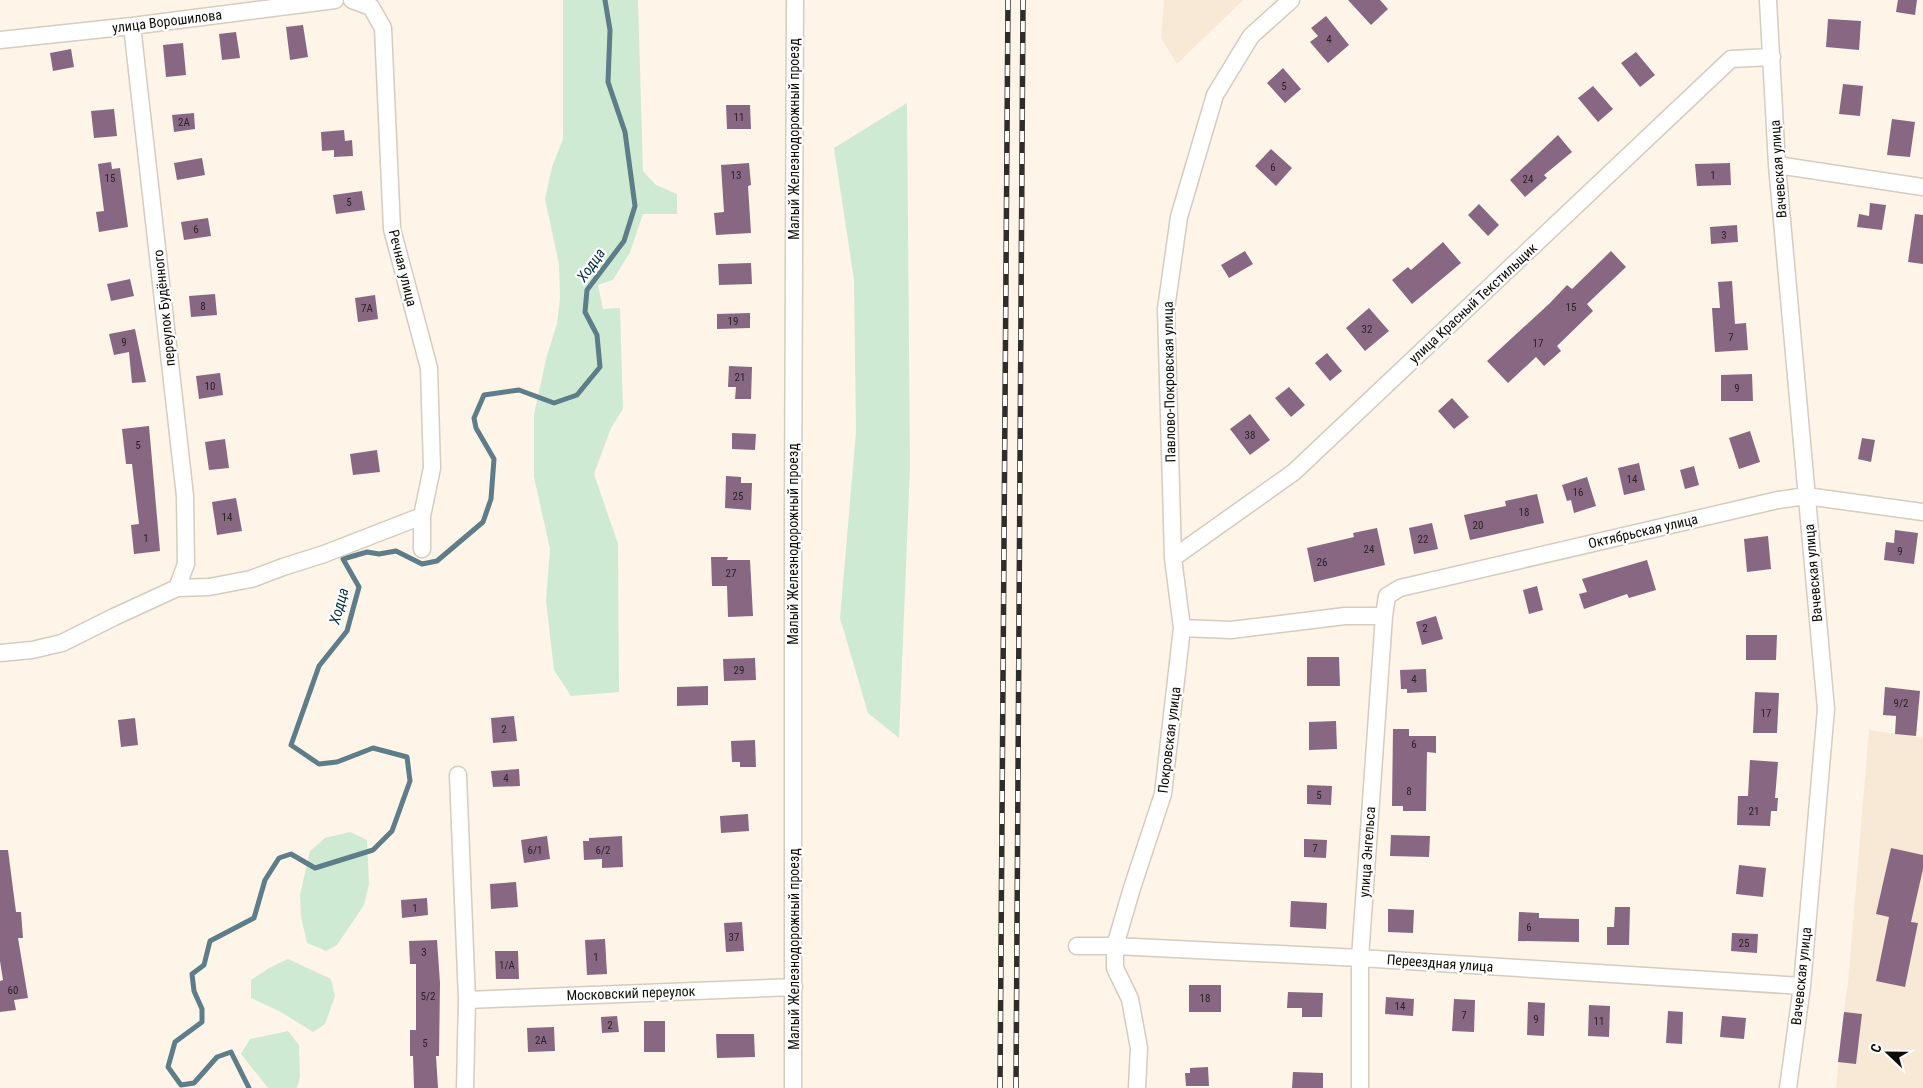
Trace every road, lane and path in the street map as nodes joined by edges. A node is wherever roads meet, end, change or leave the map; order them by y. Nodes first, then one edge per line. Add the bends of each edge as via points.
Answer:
1 (335, 0) edge
2 (352, 0) edge
3 (795, 0) edge
4 (1291, 0) edge
5 (1768, 0) edge
6 (132, 26) junction
7 (0, 40) edge
8 (1772, 57) junction
9 (1777, 164) junction
10 (1923, 187) edge
11 (1806, 496) junction
12 (1923, 512) edge
13 (422, 516) junction
14 (422, 549) dead end
15 (1172, 558) junction
16 (177, 588) junction
17 (1384, 616) junction
18 (1182, 628) junction
19 (0, 653) edge
20 (458, 775) dead end
21 (1078, 946) dead end
22 (1115, 946) junction
23 (1360, 958) junction
24 (1802, 986) junction
25 (794, 987) junction
26 (467, 1000) junction
27 (465, 1088) edge
28 (793, 1088) edge
29 (1137, 1088) edge
30 (1360, 1088) edge
31 (1788, 1088) edge

1 - 6 street, улица Ворошилова
2 - 13 street, Речная улица via 371,7 383,28 392,229 429,368 432,468
3 - 25 street, Малый Железнодорожный проезд
4 - 15 street, Павлово-Покровская улица via 1252,36 1215,95 1179,217 1166,309
5 - 8 street, Вачевская улица
6 - 7 street, улица Ворошилова
6 - 16 street, переулок Будённого via 185,496 186,564
8 - 9 street, Вачевская улица
8 - 15 street, улица Красный Текстильщик via 1731,58 1294,472
9 - 10 street
9 - 11 street, Вачевская улица
11 - 12 street, Октябрьская улица
11 - 17 street, Октябрьская улица via 1400,588 1387,596
11 - 24 street, Вачевская улица via 1826,709
13 - 14 street, Речная улица
13 - 16 street via 251,579 209,587
15 - 18 street, Покровская улица
16 - 19 street via 62,643
17 - 18 street via 1345,616 1231,630
17 - 23 street, улица Энгельса
18 - 22 street, Покровская улица via 1163,794
20 - 26 street
21 - 22 street, Переездная улица
22 - 23 street, Переездная улица
22 - 29 street via 1116,968 1130,999 1139,1048
23 - 24 street, Переездная улица
23 - 30 street, улица Энгельса
24 - 31 street, Вачевская улица
25 - 26 street, Московский переулок
25 - 28 street, Малый Железнодорожный проезд
26 - 27 street

